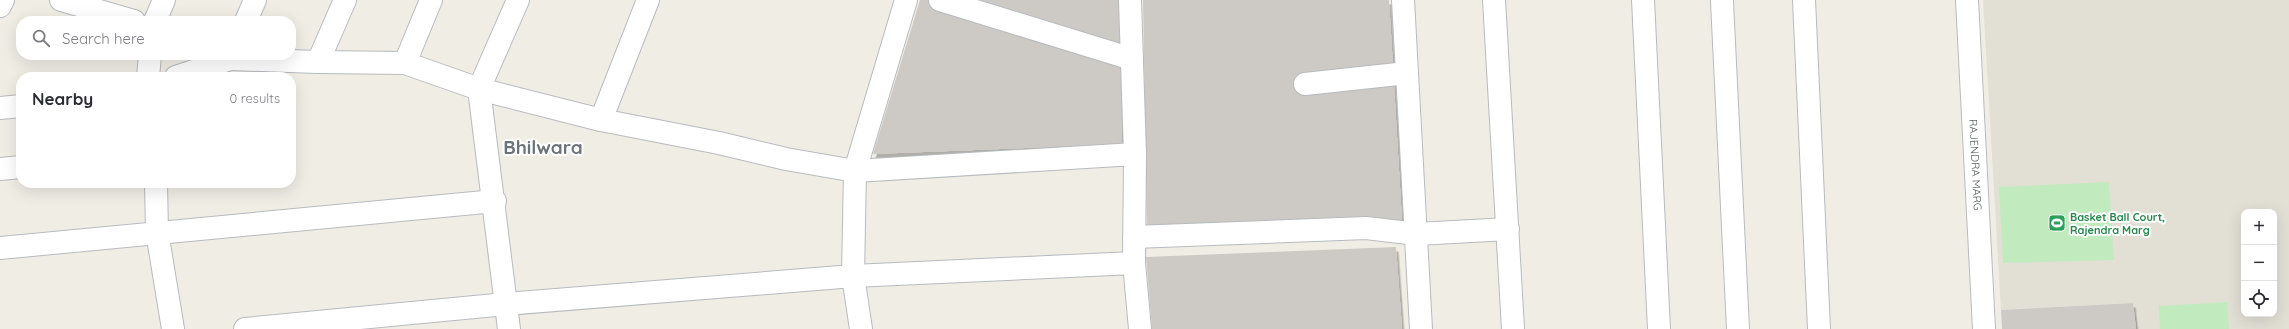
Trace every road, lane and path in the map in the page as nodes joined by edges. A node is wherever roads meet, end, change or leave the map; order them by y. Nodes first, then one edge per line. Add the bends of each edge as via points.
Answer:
1 (3, 0) edge
2 (61, 0) edge
3 (164, 0) edge
4 (255, 0) edge
5 (345, 0) edge
6 (431, 0) edge
7 (518, 0) edge
8 (648, 0) edge
9 (906, 0) edge
10 (940, 0) edge
11 (1130, 0) edge
12 (1403, 0) edge
13 (1494, 0) edge
14 (1643, 0) edge
15 (1804, 0) edge
16 (1967, 0) edge
17 (1722, 2) dead end
18 (0, 6) edge
19 (117, 16) edge
20 (157, 16) edge
21 (248, 16) edge
22 (1132, 59) junction
23 (150, 60) edge
24 (218, 60) edge
25 (288, 60) edge
26 (318, 62) junction
27 (405, 63) junction
28 (148, 72) edge
29 (188, 72) edge
30 (1407, 73) junction
31 (1305, 84) dead end
32 (479, 89) junction
33 (16, 106) edge
34 (0, 108) edge
35 (601, 120) junction
36 (1135, 154) junction
37 (16, 167) edge
38 (0, 168) edge
39 (855, 171) junction
40 (156, 188) edge
41 (495, 201) junction
42 (1508, 229) junction
43 (158, 232) junction
44 (1417, 234) junction
45 (1134, 237) junction
46 (0, 248) edge
47 (1134, 263) junction
48 (854, 276) junction
49 (506, 304) junction
50 (173, 329) edge
51 (245, 329) edge
52 (509, 329) edge
53 (861, 329) edge
54 (1140, 329) edge
55 (1421, 329) edge
56 (1513, 329) edge
57 (1659, 329) edge
58 (1738, 329) edge
59 (1819, 329) edge
60 (1984, 329) edge

1 - 18 street
2 - 19 street
3 - 20 street
4 - 21 street
5 - 26 street
6 - 27 street
7 - 32 street
8 - 35 street
9 - 39 street
10 - 22 street
11 - 22 street
12 - 30 street
13 - 42 street
14 - 57 street
15 - 59 street
16 - 60 street, RAJENDRA MARG
17 - 58 street
22 - 36 street
23 - 28 street
24 - 29 street
25 - 26 street
26 - 27 street
27 - 32 street
30 - 31 street
30 - 44 street
32 - 35 street
32 - 41 street
33 - 34 street
35 - 39 street
36 - 39 street
36 - 45 street
37 - 38 street
39 - 48 street
40 - 43 street
41 - 43 street
41 - 49 street
42 - 44 street
42 - 56 street
43 - 46 street
43 - 50 street
44 - 45 street via 1366,228
44 - 55 street
45 - 47 street
47 - 48 street
47 - 54 street
48 - 49 street
48 - 53 street
49 - 51 street
49 - 52 street

